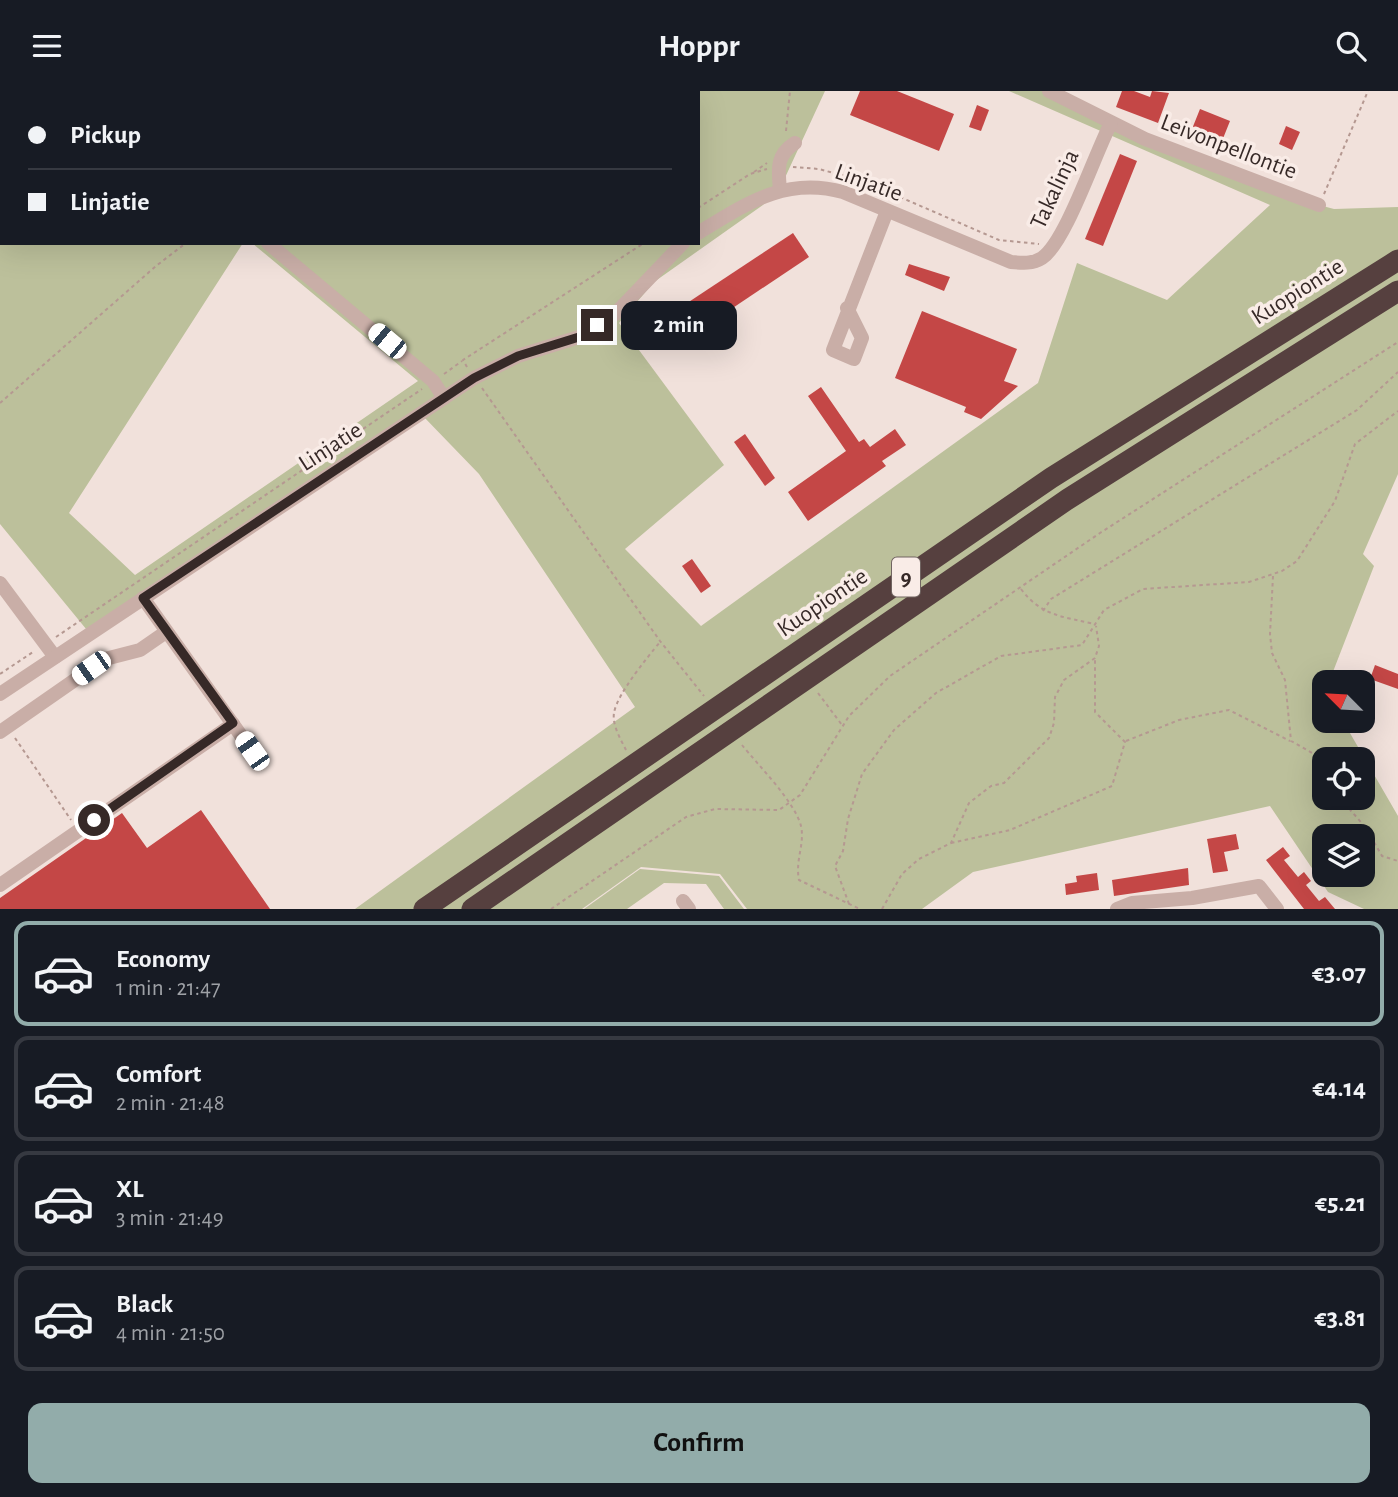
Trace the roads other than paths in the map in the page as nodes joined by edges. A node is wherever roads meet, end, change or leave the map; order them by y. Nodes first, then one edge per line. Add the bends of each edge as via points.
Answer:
1 (1049, 91) edge
2 (1111, 123) junction
3 (795, 143) dead end
4 (780, 190) junction
5 (1320, 205) road end
6 (887, 211) junction
7 (700, 232) edge
8 (270, 245) edge
9 (681, 245) edge
10 (1398, 260) edge
11 (1028, 263) joint
12 (1398, 291) edge
13 (847, 308) dead end
14 (444, 398) junction
15 (0, 583) edge
16 (143, 598) junction
17 (166, 632) junction
18 (55, 657) junction
19 (0, 694) edge
20 (233, 723) junction
21 (3, 729) edge
22 (252, 751) dead end
23 (0, 885) edge
24 (424, 909) edge
25 (472, 909) edge
26 (1117, 909) edge
27 (1277, 909) edge

1 - 2 street, Leivonpellontie
2 - 5 street, Leivonpellontie
2 - 11 street, Takalinja via 1059,241 1042,258
3 - 4 street via 782,152
4 - 6 street, Linjatie via 831,189
4 - 7 street, Linjatie via 754,198
6 - 11 street, Linjatie via 1011,262
6 - 13 street
8 - 14 street via 433,381
9 - 14 street, Linjatie via 615,314 579,337 518,356
10 - 24 highway, Kuopiontie / 9 via 1051,478
12 - 25 highway, 9 via 1068,499
14 - 16 street, Linjatie
15 - 18 street
16 - 17 street
16 - 18 street, Linjatie
17 - 20 street
17 - 21 street via 140,650 105,659
18 - 19 street, Linjatie
20 - 22 street
20 - 23 street
26 - 27 street via 1132,903 1259,886

